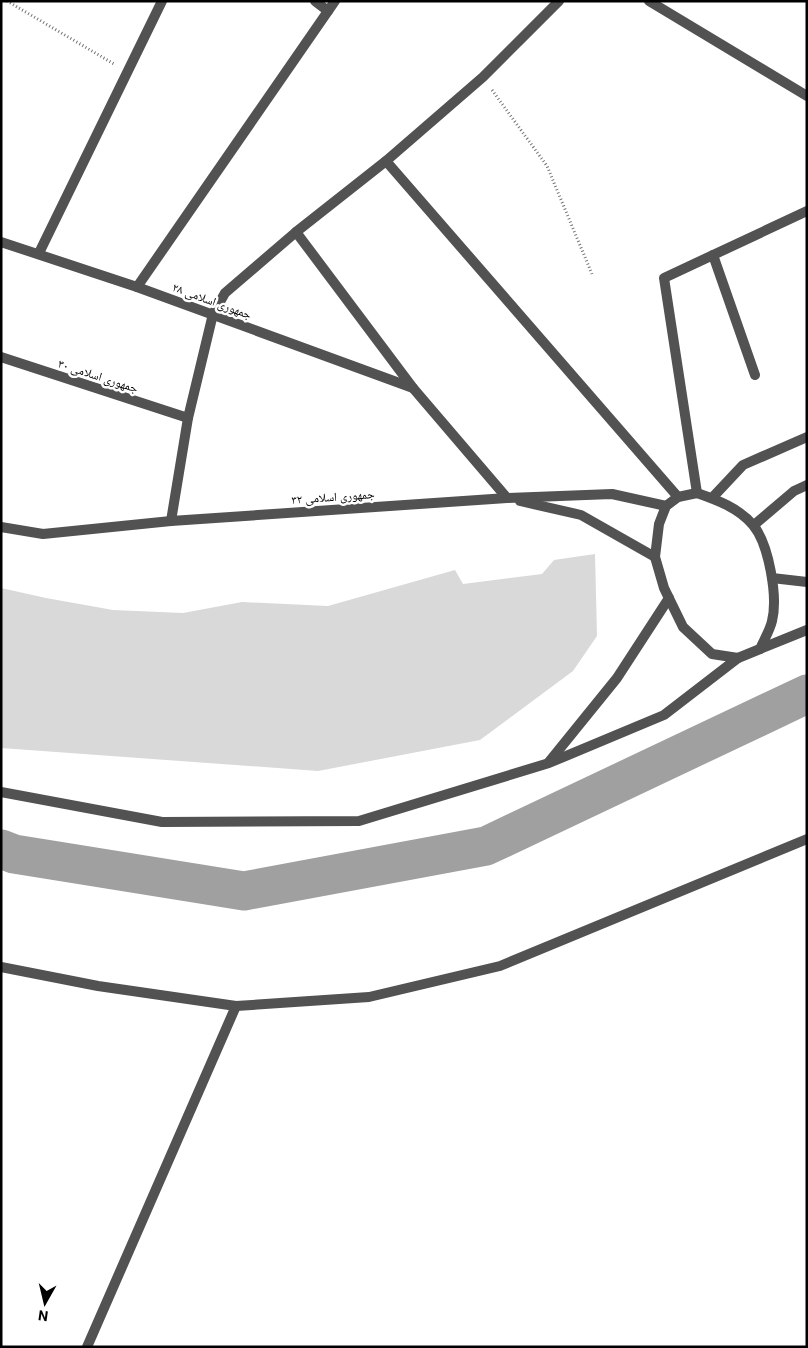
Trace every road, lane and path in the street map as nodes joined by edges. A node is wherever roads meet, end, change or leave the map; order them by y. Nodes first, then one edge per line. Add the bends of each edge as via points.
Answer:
1 (7, 1) edge
2 (162, 1) edge
3 (315, 1) edge
4 (335, 1) edge
5 (559, 1) edge
6 (649, 1) edge
7 (328, 11) junction
8 (127, 72) junction
9 (483, 77) junction
10 (807, 96) edge
11 (386, 161) junction
12 (807, 211) edge
13 (296, 232) junction
14 (1, 242) edge
15 (38, 253) junction
16 (713, 255) junction
17 (592, 274) dead end
18 (137, 286) junction
19 (213, 314) junction
20 (1, 357) edge
21 (755, 375) dead end
22 (413, 388) junction
23 (188, 418) junction
24 (807, 437) edge
25 (807, 485) edge
26 (697, 493) junction
27 (678, 497) junction
28 (507, 498) junction
29 (712, 498) junction
30 (666, 506) junction
31 (171, 521) junction
32 (754, 525) junction
33 (1, 527) edge
34 (655, 557) junction
35 (772, 578) junction
36 (807, 582) edge
37 (669, 598) junction
38 (807, 630) edge
39 (760, 649) junction
40 (738, 658) junction
41 (548, 763) junction
42 (1, 792) edge
43 (807, 839) edge
44 (1, 968) edge
45 (236, 1006) junction
46 (87, 1347) edge

1 - 8 path
2 - 8 street
3 - 7 street
4 - 7 street
5 - 9 street
6 - 10 street
7 - 18 street
8 - 15 street
9 - 11 street
9 - 17 path via 548,166
11 - 13 street
11 - 27 street
12 - 16 street
13 - 19 street via 225,293
13 - 22 street
14 - 15 street, جمهوری اسلامی ۲۸
15 - 18 street, جمهوری اسلامی ۲۸
16 - 21 street
16 - 26 street via 664,278
18 - 19 street, جمهوری اسلامی ۲۸
19 - 22 street, جمهوری اسلامی ۲۸
19 - 23 street
20 - 23 street, جمهوری اسلامی ۳۰
22 - 28 street
23 - 31 street
24 - 29 street via 743,466
25 - 32 street via 794,491
26 - 27 street
26 - 29 street
27 - 30 street
28 - 30 street, جمهوری اسلامی ۳۲ via 612,494
28 - 31 street, جمهوری اسلامی ۳۲
28 - 34 street via 581,515
29 - 32 street via 737,510
30 - 34 street via 659,524
31 - 33 street, جمهوری اسلامی ۳۲ via 43,534
32 - 35 street via 768,555
34 - 37 street
35 - 36 street
35 - 39 street via 772,621
37 - 40 street via 683,627 712,654
37 - 41 street via 618,678
38 - 39 street
39 - 40 street
40 - 41 street via 664,715
41 - 42 street via 359,821 162,822
43 - 45 street via 500,966 369,996
44 - 45 street
45 - 46 street

